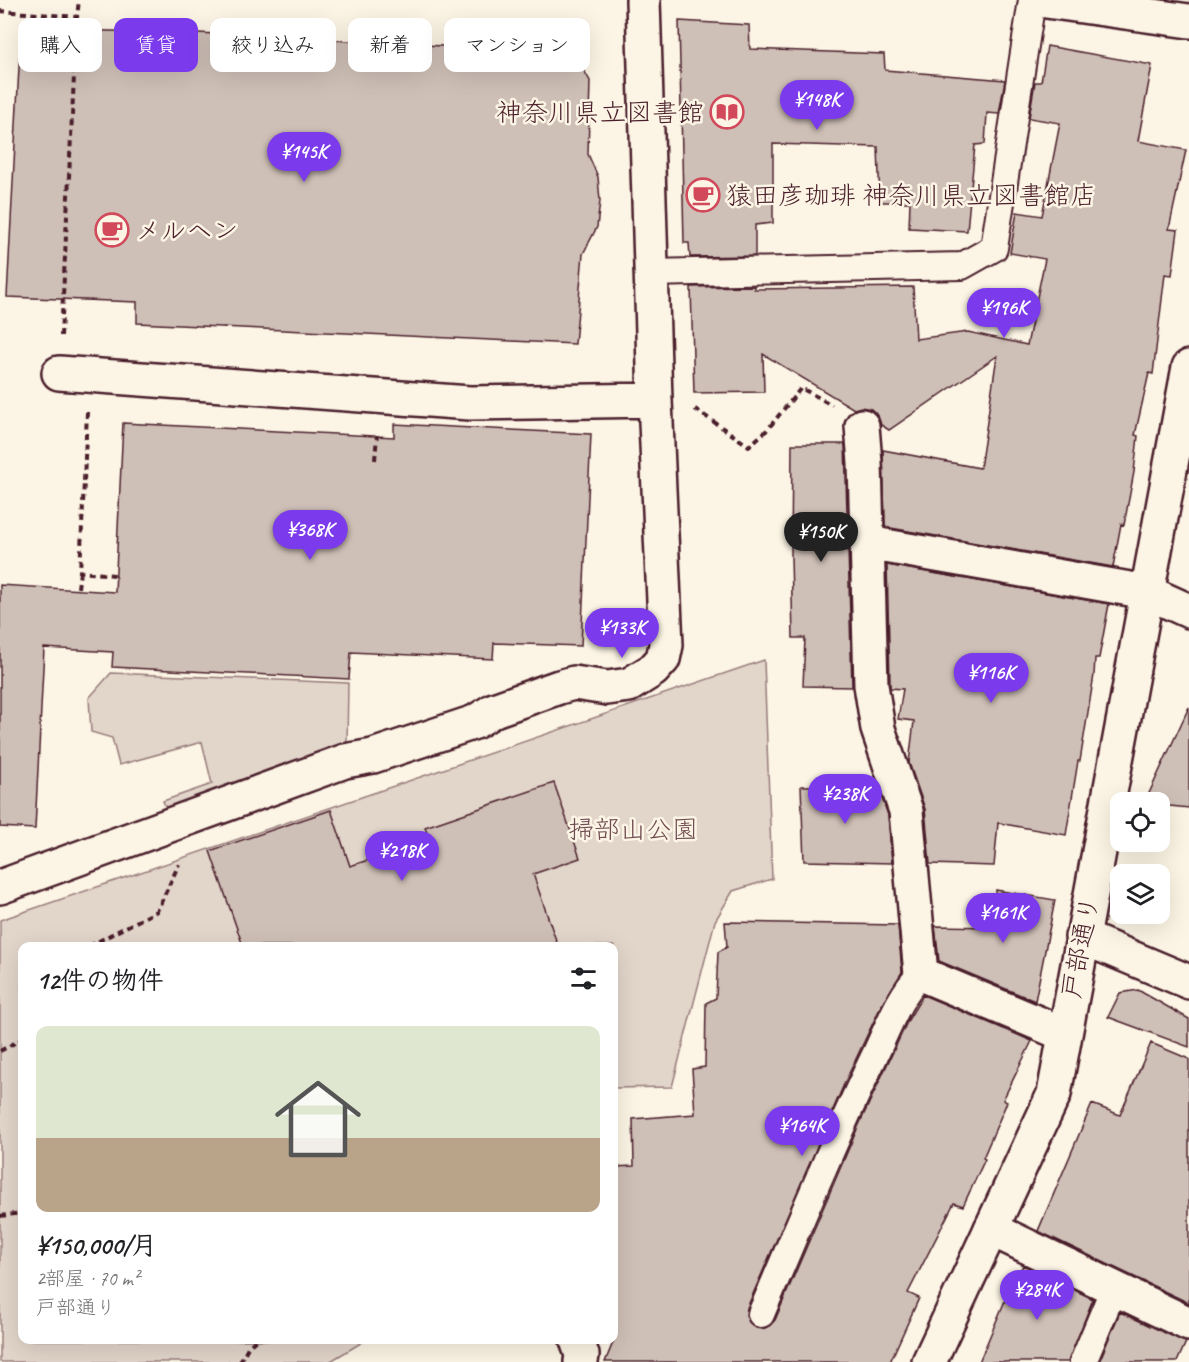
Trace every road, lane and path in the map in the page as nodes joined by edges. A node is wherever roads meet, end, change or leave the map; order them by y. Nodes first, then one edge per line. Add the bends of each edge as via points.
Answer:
1 (79, 0) edge
2 (643, 0) edge
3 (1032, 0) edge
4 (1039, 0) edge
5 (0, 11) edge
6 (77, 17) junction
7 (1189, 21) edge
8 (650, 273) junction
9 (62, 317) dead end
10 (1189, 368) edge
11 (74, 374) joint
12 (655, 400) junction
13 (690, 406) dead end
14 (850, 418) joint
15 (1182, 437) edge
16 (868, 543) junction
17 (80, 573) junction
18 (116, 575) dead end
19 (78, 588) dead end
20 (1147, 592) junction
21 (1189, 611) edge
22 (179, 863) dead end
23 (0, 887) edge
24 (1082, 937) junction
25 (97, 942) edge
26 (921, 974) junction
27 (1189, 982) edge
28 (1064, 1034) junction
29 (18, 1041) edge
30 (0, 1051) edge
31 (18, 1214) edge
32 (0, 1216) edge
33 (991, 1229) junction
34 (1114, 1288) junction
35 (761, 1314) dead end
36 (1189, 1324) edge
37 (251, 1344) edge
38 (578, 1344) edge
39 (240, 1362) edge
40 (581, 1362) edge
41 (929, 1362) edge
42 (1083, 1362) edge

1 - 6 path
2 - 8 street
3 - 8 lane via 994,248 962,266
4 - 7 street
5 - 6 path
6 - 9 path
8 - 12 street
10 - 15 street, 戸部通り
11 - 12 street via 470,403
11 - 17 path
12 - 23 street via 666,645 663,659 653,670 628,685 606,688 574,683 559,687 495,710 475,722 373,756 345,761
13 - 14 path via 750,446 801,388
14 - 16 street via 866,463
15 - 20 street, 戸部通り
16 - 20 street
16 - 26 street via 871,685 878,729 906,811
17 - 18 path
17 - 19 path
20 - 21 street
20 - 24 street, 戸部通り
22 - 25 path via 157,911
24 - 27 street
24 - 28 street, 戸部通り
26 - 28 street
26 - 35 lane via 897,1010 850,1106
28 - 33 street, 戸部通り via 1054,1094
29 - 30 path
31 - 32 path
33 - 34 street
33 - 41 street, 戸部通り
34 - 36 street
34 - 42 lane
37 - 39 path
38 - 40 street

